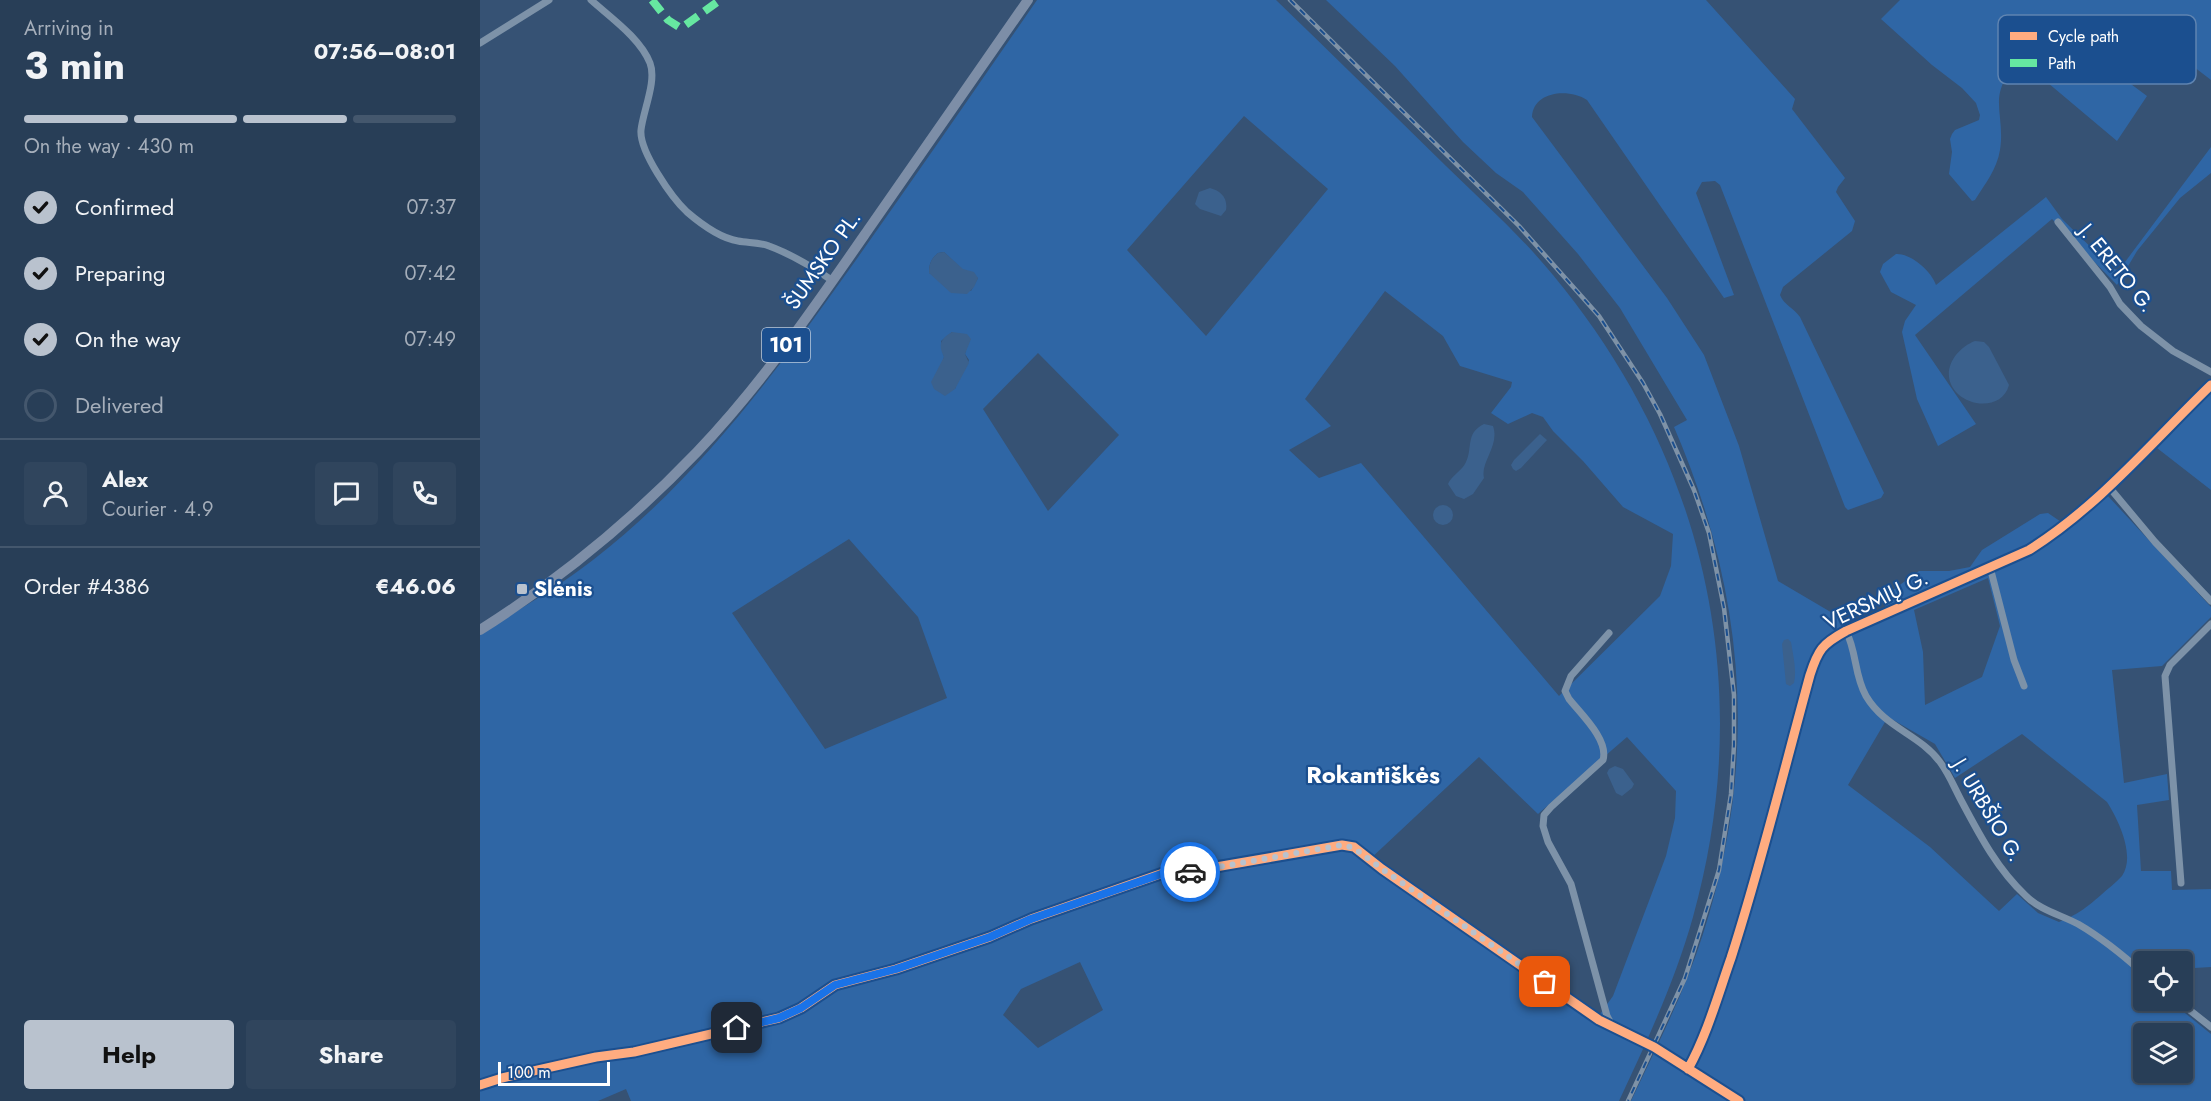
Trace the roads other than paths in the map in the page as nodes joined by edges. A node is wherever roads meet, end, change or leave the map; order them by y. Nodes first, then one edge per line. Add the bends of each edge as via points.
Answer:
1 (549, 0) edge
2 (591, 0) edge
3 (1028, 0) edge
4 (480, 43) edge
5 (2058, 222) dead end
6 (833, 281) junction
7 (2211, 372) edge
8 (2211, 386) edge
9 (2109, 487) junction
10 (1990, 567) junction
11 (2211, 601) edge
12 (2211, 624) edge
13 (480, 630) edge
14 (1846, 631) junction
15 (1609, 633) dead end
16 (2024, 686) dead end
17 (2181, 883) dead end
18 (2133, 964) edge
19 (2191, 1011) edge
20 (1613, 1027) junction
21 (2211, 1027) edge
22 (1688, 1070) junction
23 (480, 1085) edge
24 (1739, 1101) edge

1 - 4 street
2 - 6 street via 634,40 651,65 640,133 644,148 673,197 716,233 766,245
3 - 6 main road, ŠUMSKO PL. / 101
5 - 7 street, J. ERETO G. via 2141,326 2173,351
6 - 13 main road, ŠUMSKO PL. / 101 via 736,409 664,485 575,563
8 - 9 street, VERSMIŲ G.
9 - 10 street, VERSMIŲ G. via 2056,533
9 - 11 street
10 - 14 street, VERSMIŲ G.
10 - 16 street
12 - 17 street via 2164,676
14 - 18 street, J. URBŠIO G. via 1860,684 1875,709 1941,763 1982,839 2020,890 2034,903 2077,923 2112,946
14 - 22 street, VERSMIŲ G. via 1828,640 1816,657 1746,910
15 - 20 street via 1571,675 1565,691 1601,740 1603,760 1551,807 1544,815 1543,826 1571,884 1606,1016
19 - 21 street
20 - 22 street via 1654,1047
20 - 23 street via 1354,848 1342,845 1187,872 1170,871 917,962 835,985 779,1018
22 - 24 street

